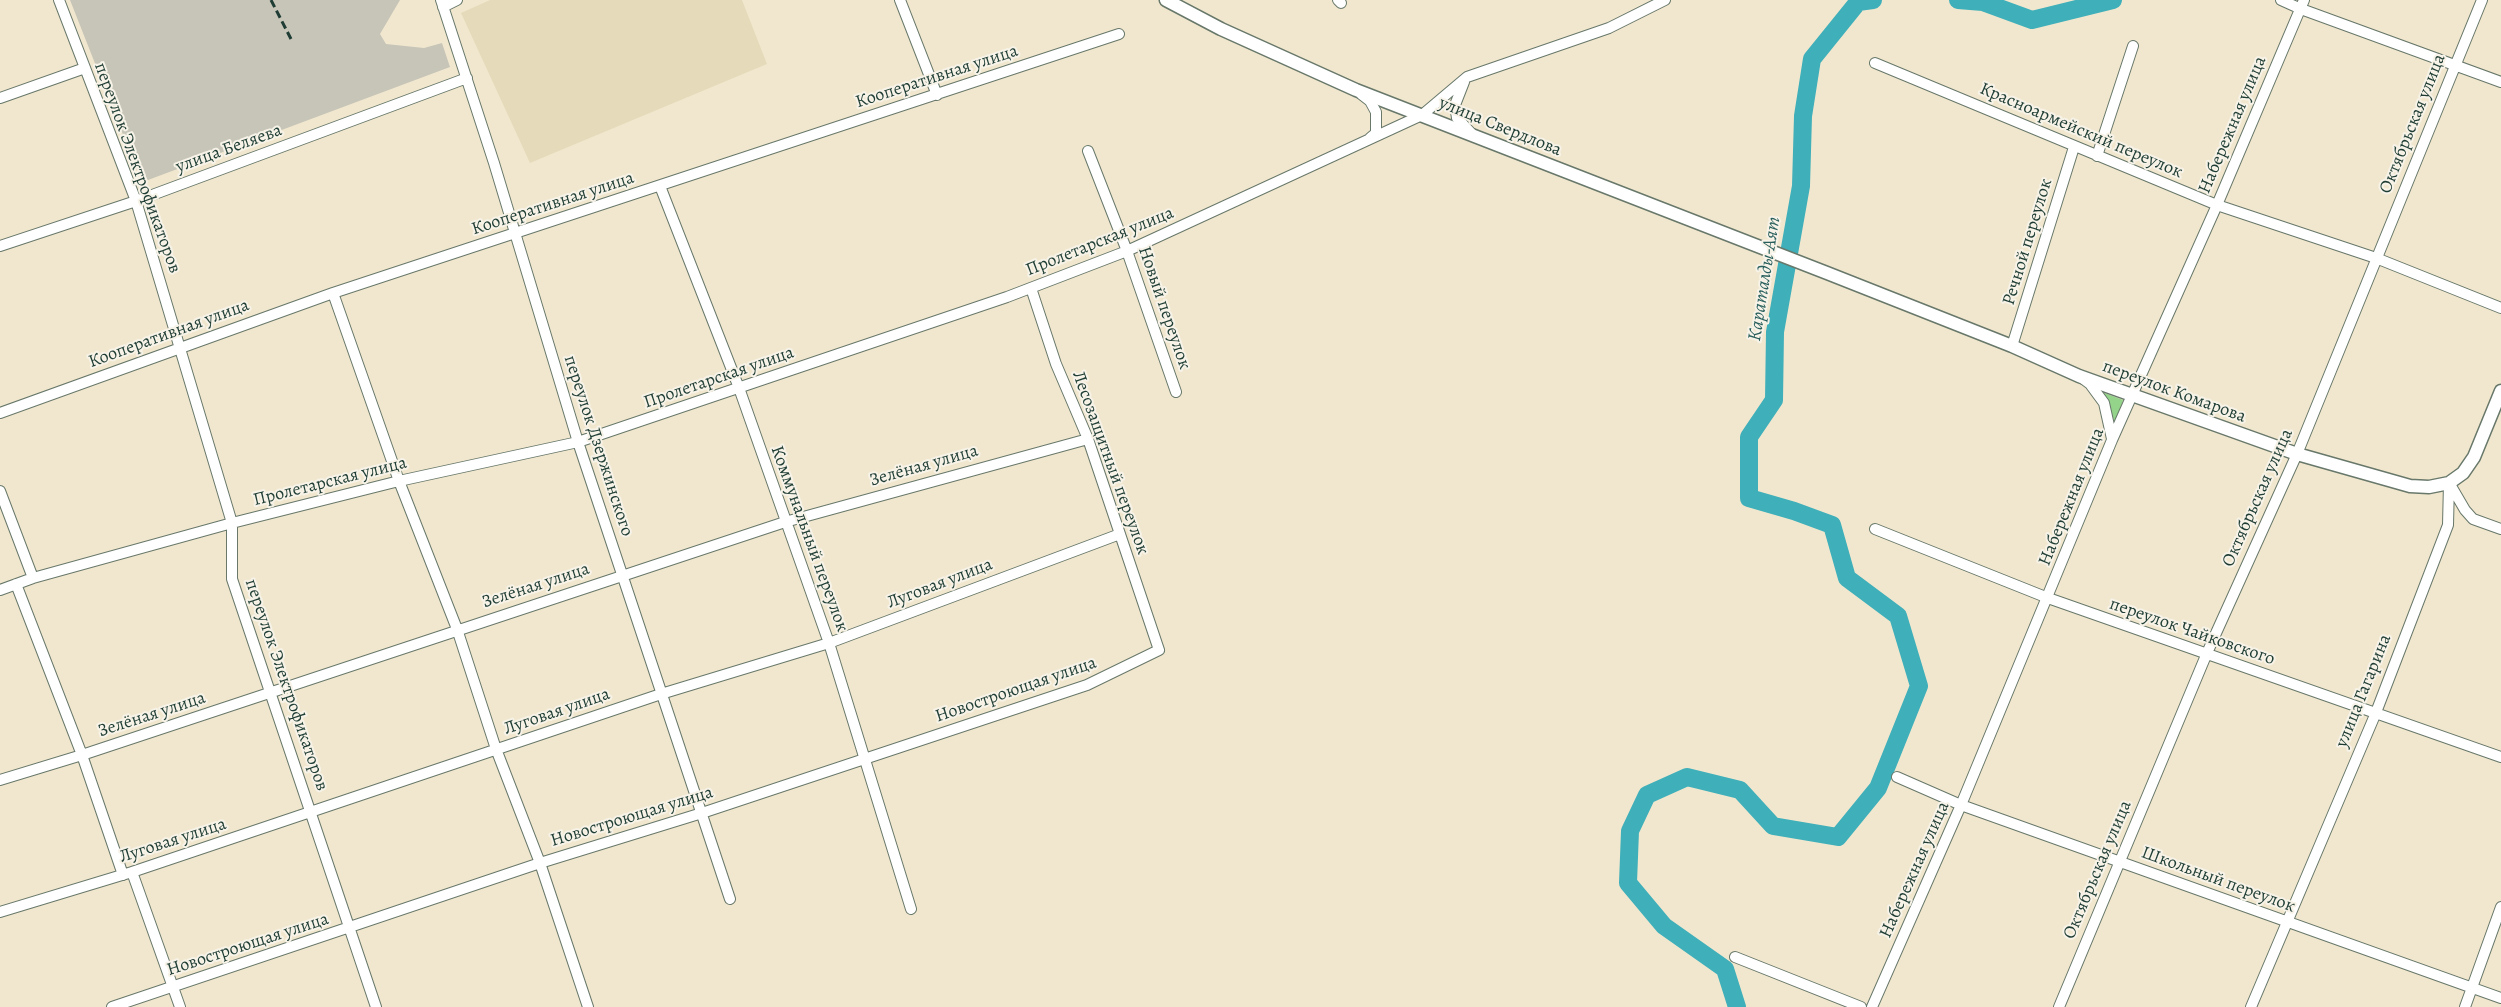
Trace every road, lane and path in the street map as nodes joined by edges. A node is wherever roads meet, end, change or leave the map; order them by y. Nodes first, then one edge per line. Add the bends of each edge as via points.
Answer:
1 (59, 0) edge
2 (457, 0) edge
3 (900, 0) edge
4 (1166, 0) edge
5 (1665, 0) edge
6 (2281, 0) edge
7 (2482, 0) edge
8 (442, 3) edge
9 (2303, 5) edge
10 (1119, 34) dead end
11 (2133, 46) dead end
12 (1875, 62) dead end
13 (2456, 64) junction
14 (85, 68) junction
15 (1467, 77) junction
16 (467, 78) junction
17 (2501, 82) edge
18 (1356, 90) junction
19 (937, 94) junction
20 (0, 98) edge
21 (1422, 115) junction
22 (1478, 138) junction
23 (1369, 140) junction
24 (2074, 147) junction
25 (1088, 151) dead end
26 (2097, 156) junction
27 (660, 186) junction
28 (136, 201) junction
29 (2217, 205) junction
30 (515, 233) junction
31 (0, 246) edge
32 (1127, 251) junction
33 (2376, 258) junction
34 (1827, 273) joint
35 (1032, 288) junction
36 (333, 294) junction
37 (2501, 308) edge
38 (180, 346) junction
39 (2012, 346) junction
40 (2079, 376) junction
41 (739, 388) junction
42 (2501, 390) edge
43 (1176, 392) dead end
44 (2133, 397) junction
45 (0, 412) edge
46 (1088, 439) junction
47 (2112, 440) junction
48 (578, 442) junction
49 (2297, 454) junction
50 (399, 481) junction
51 (2449, 483) junction
52 (0, 491) edge
53 (785, 522) junction
54 (232, 523) junction
55 (1875, 529) dead end
56 (2501, 529) edge
57 (1120, 534) junction
58 (622, 575) junction
59 (33, 578) junction
60 (16, 584) junction
61 (0, 590) edge
62 (2048, 598) junction
63 (457, 630) junction
64 (829, 643) junction
65 (1159, 650) joint
66 (2207, 653) junction
67 (269, 693) junction
68 (661, 694) junction
69 (2375, 715) junction
70 (496, 749) junction
71 (82, 755) junction
72 (866, 758) junction
73 (2501, 758) edge
74 (1897, 776) dead end
75 (0, 780) edge
76 (1961, 805) junction
77 (312, 812) junction
78 (702, 813) junction
79 (2119, 862) junction
80 (540, 863) junction
81 (127, 873) junction
82 (730, 899) dead end
83 (2501, 907) edge
84 (911, 909) dead end
85 (0, 912) edge
86 (2286, 922) junction
87 (349, 929) junction
88 (1734, 957) dead end
89 (174, 987) junction
90 (2472, 989) junction
91 (2501, 998) edge
92 (112, 1007) edge
93 (180, 1007) edge
94 (376, 1007) edge
95 (588, 1007) edge
96 (1860, 1007) edge
97 (1872, 1007) edge
98 (2059, 1007) edge
99 (2251, 1007) edge
100 (2464, 1007) edge

1 - 14 street, переулок Электрофикаторов
2 - 8 street
3 - 19 street
4 - 18 main road, улица Свердлова via 1221,29
5 - 15 street via 1609,28
6 - 9 street
7 - 13 street, Октябрьская улица
8 - 16 street, переулок Дзержинского
9 - 13 street
9 - 29 street, Набережная улица
10 - 19 street, Кооперативная улица
11 - 26 street
12 - 24 street, Красноармейский переулок
13 - 17 street
13 - 33 street, Октябрьская улица
14 - 20 street
14 - 28 street, переулок Электрофикаторов
15 - 21 street, Пролетарская улица
15 - 22 street via 1455,105 1458,118
16 - 28 street, улица Беляева
16 - 30 street, переулок Дзержинского
18 - 21 main road, улица Свердлова
18 - 23 street via 1370,101 1376,112 1376,133
19 - 27 street, Кооперативная улица
21 - 22 main road, улица Свердлова
21 - 23 street, Пролетарская улица
22 - 34 main road, улица Свердлова
23 - 32 street, Пролетарская улица
24 - 26 street, Красноармейский переулок
24 - 39 street, Речной переулок
25 - 32 street, Новый переулок
26 - 29 street, Красноармейский переулок
27 - 30 street, Кооперативная улица
27 - 41 street, Коммунальный переулок
28 - 31 street, улица Беляева
28 - 38 street, переулок Электрофикаторов
29 - 33 street, Красноармейский переулок
29 - 44 street, Набережная улица
30 - 36 street, Кооперативная улица
30 - 48 street, переулок Дзержинского
32 - 35 street, Пролетарская улица
32 - 43 street, Новый переулок
33 - 37 street, Красноармейский переулок
33 - 49 street, Октябрьская улица
34 - 39 main road, переулок Комарова
35 - 41 street, Пролетарская улица
35 - 46 street, Лесозащитный переулок via 1056,364
36 - 38 street, Кооперативная улица
36 - 50 street
38 - 45 street, Кооперативная улица
38 - 54 street, переулок Электрофикаторов
39 - 40 main road, переулок Комарова
40 - 44 main road, переулок Комарова
40 - 47 street via 2090,384 2104,404
41 - 48 street, Пролетарская улица
41 - 53 street, Коммунальный переулок
42 - 51 main road via 2474,457 2463,473
44 - 47 street, Набережная улица
44 - 49 main road, переулок Комарова
46 - 53 street, Зелёная улица
46 - 57 street, Лесозащитный переулок
47 - 62 street, Набережная улица
48 - 50 street, Пролетарская улица
48 - 58 street, переулок Дзержинского
49 - 51 main road, переулок Комарова via 2410,486
49 - 66 street, Октябрьская улица
50 - 54 street, Пролетарская улица
50 - 63 street
51 - 56 street via 2473,519
51 - 69 street, улица Гагарина via 2448,524
52 - 59 street
53 - 58 street, Зелёная улица
53 - 64 street, Коммунальный переулок
54 - 59 street, Пролетарская улица
54 - 67 street, переулок Электрофикаторов via 232,580
55 - 62 street, переулок Чайковского
57 - 64 street, Луговая улица
57 - 65 street, Лесозащитный переулок
58 - 63 street, Зелёная улица
58 - 68 street, переулок Дзержинского
59 - 60 street, Пролетарская улица
60 - 61 street, Пролетарская улица
60 - 71 street
62 - 66 street, переулок Чайковского
62 - 76 street, Набережная улица
63 - 67 street, Зелёная улица
63 - 70 street
64 - 68 street, Луговая улица
64 - 72 street, Коммунальный переулок
65 - 72 street, Новостроющая улица via 1087,685
66 - 69 street, переулок Чайковского
66 - 79 street, Октябрьская улица
67 - 71 street, Зелёная улица
67 - 77 street, переулок Электрофикаторов
68 - 70 street, Луговая улица
68 - 78 street, переулок Дзержинского
69 - 73 street, переулок Чайковского
69 - 86 street, улица Гагарина
70 - 77 street, Луговая улица
70 - 80 street
71 - 75 street, Зелёная улица
71 - 81 street
72 - 78 street, Новостроющая улица
72 - 84 street, Коммунальный переулок
74 - 76 street, Школьный переулок
76 - 79 street, Школьный переулок
76 - 97 street, Набережная улица
77 - 81 street, Луговая улица
77 - 87 street, переулок Электрофикаторов
78 - 80 street, Новостроющая улица
78 - 82 street, переулок Дзержинского
79 - 86 street, Школьный переулок
79 - 98 street, Октябрьская улица
80 - 87 street, Новостроющая улица
80 - 95 street
81 - 85 street, Луговая улица
81 - 89 street
83 - 90 street
86 - 90 street, Школьный переулок
86 - 99 street, улица Гагарина
87 - 89 street, Новостроющая улица
87 - 94 street, переулок Электрофикаторов
88 - 96 street
89 - 92 street, Новостроющая улица
89 - 93 street
90 - 91 street, Школьный переулок
90 - 100 street

